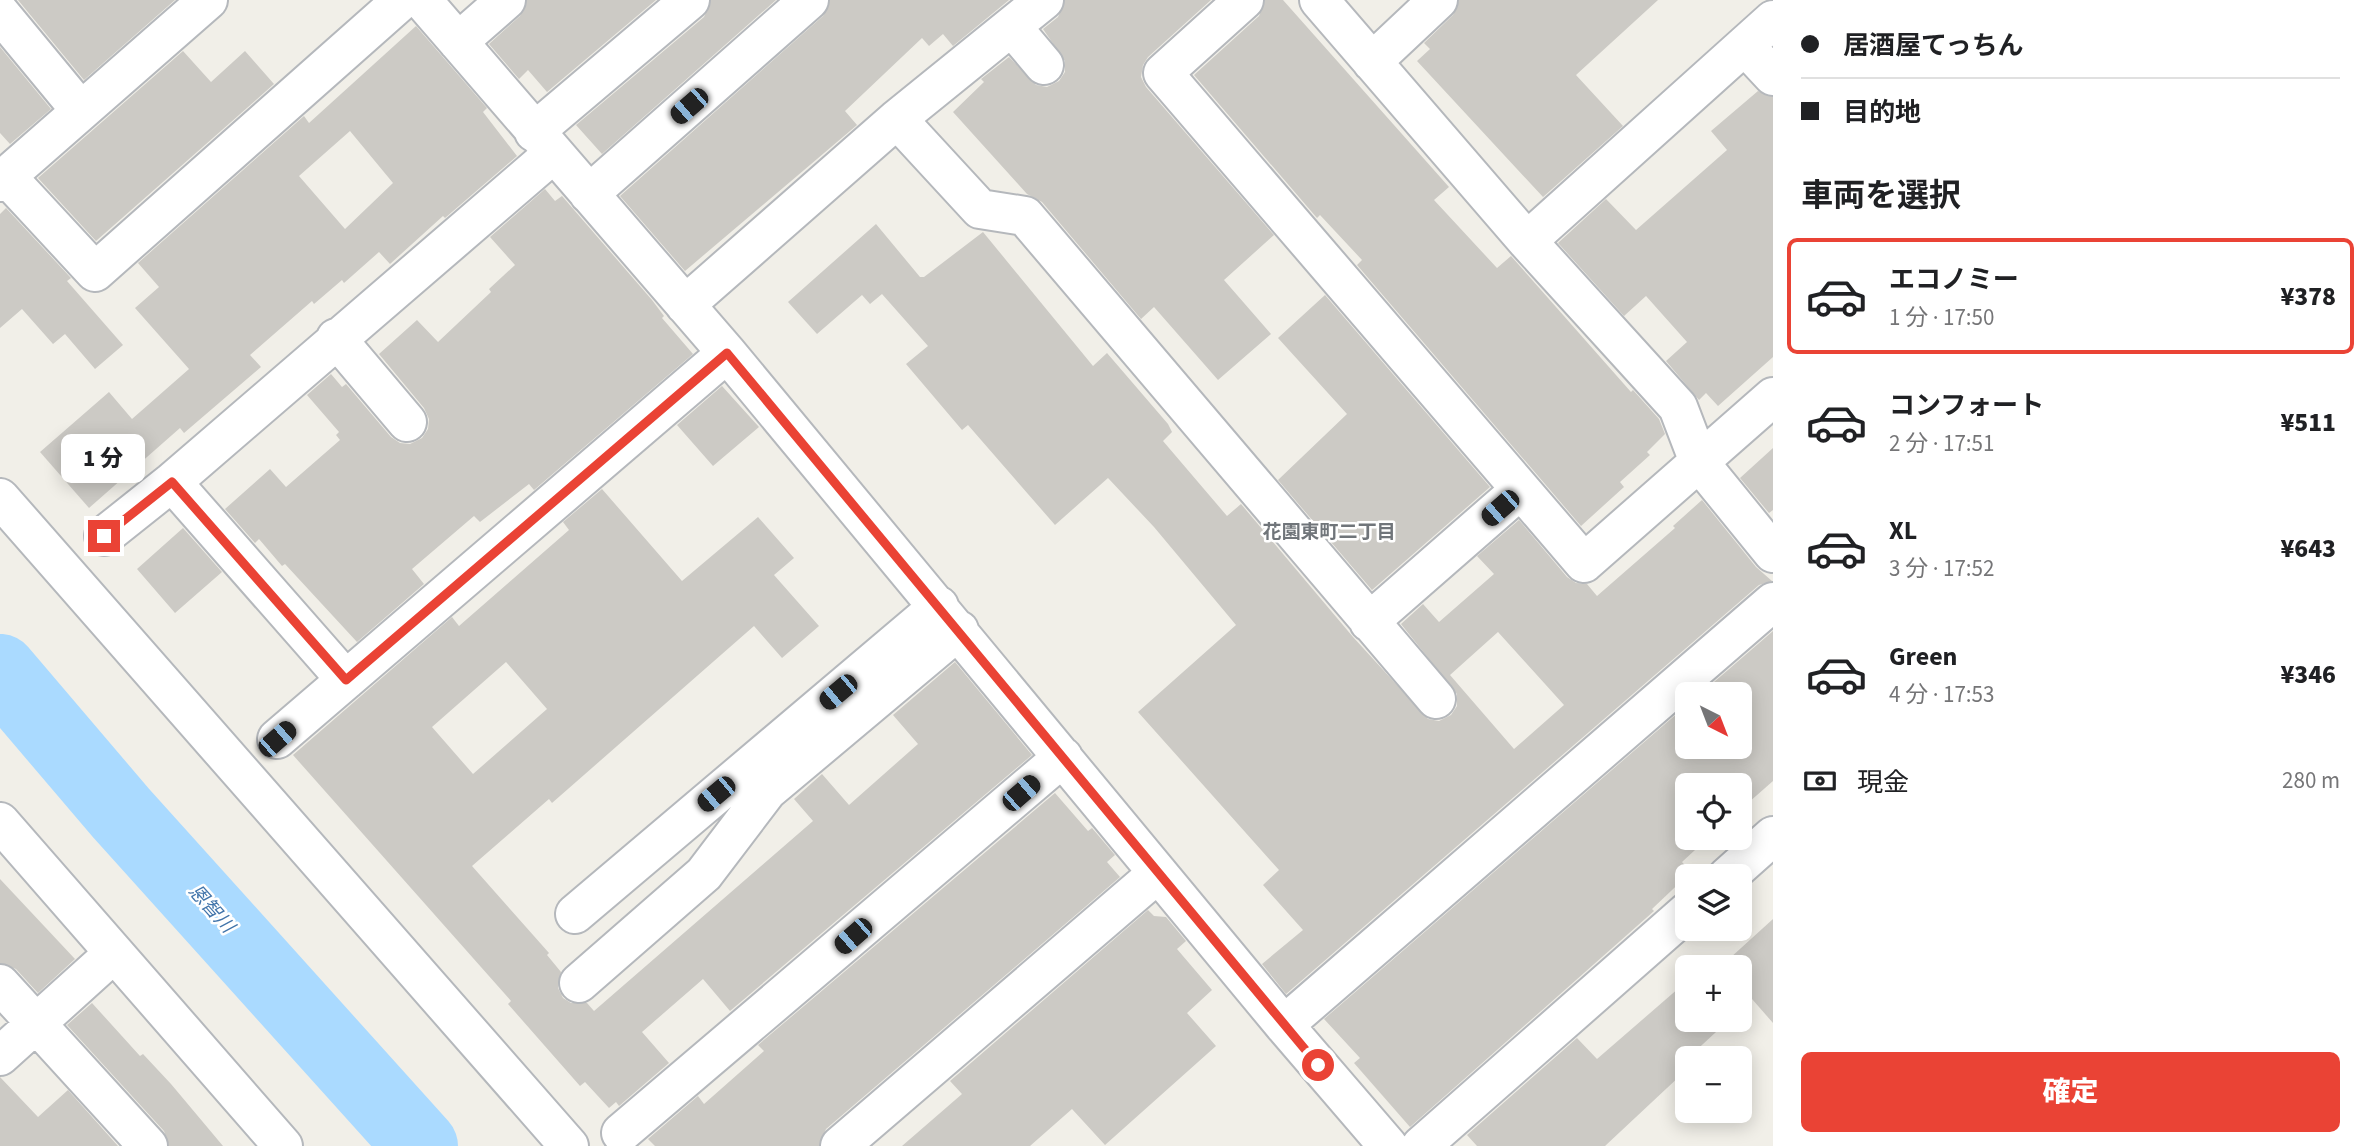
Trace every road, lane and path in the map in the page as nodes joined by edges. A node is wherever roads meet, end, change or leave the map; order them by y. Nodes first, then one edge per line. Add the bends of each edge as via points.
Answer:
1 (208, 0) edge
2 (402, 0) edge
3 (422, 0) edge
4 (506, 0) edge
5 (690, 0) edge
6 (809, 0) edge
7 (1044, 0) edge
8 (1244, 0) edge
9 (1319, 0) edge
10 (1438, 0) edge
11 (0, 13) edge
12 (1773, 20) edge
13 (1012, 27) junction
14 (458, 42) junction
15 (1745, 46) junction
16 (1372, 62) junction
17 (1044, 65) dead end
18 (1773, 76) edge
19 (81, 111) junction
20 (897, 118) junction
21 (544, 142) junction
22 (3, 179) edge
23 (589, 194) junction
24 (1527, 241) junction
25 (685, 304) junction
26 (336, 338) junction
27 (727, 353) junction
28 (1773, 397) edge
29 (407, 422) dead end
30 (1699, 462) junction
31 (172, 482) junction
32 (1519, 491) junction
33 (0, 498) edge
34 (104, 536) dead end
35 (1773, 553) edge
36 (1773, 603) edge
37 (949, 618) junction
38 (1368, 622) junction
39 (346, 680) junction
40 (1436, 699) dead end
41 (277, 739) dead end
42 (1063, 757) junction
43 (0, 822) edge
44 (1773, 836) edge
45 (1742, 864) edge
46 (1158, 873) junction
47 (575, 914) dead end
48 (1675, 923) edge
49 (113, 955) junction
50 (579, 983) dead end
51 (0, 984) edge
52 (35, 1024) junction
53 (1284, 1025) junction
54 (0, 1056) edge
55 (621, 1133) dead end
56 (148, 1146) edge
57 (283, 1146) edge
58 (569, 1146) edge
59 (841, 1146) edge
60 (1388, 1146) edge
61 (1421, 1146) edge

1 - 19 street
2 - 22 street via 95,272
3 - 14 street
4 - 14 street
5 - 21 street
6 - 23 street
7 - 13 street
8 - 32 street via 1163,73
9 - 16 street
10 - 16 street
11 - 19 street
12 - 15 street
13 - 17 street
13 - 20 street
14 - 21 street
15 - 18 street
15 - 24 street
16 - 24 street
19 - 22 street
20 - 25 street
20 - 38 street via 979,209 1025,216
21 - 23 street
21 - 26 street
23 - 25 street
24 - 30 street via 1678,407
25 - 27 street
26 - 29 street
26 - 31 street
27 - 37 street
27 - 39 street
28 - 30 street
30 - 32 street via 1584,563
30 - 35 street
31 - 34 street
31 - 39 street
32 - 38 street
33 - 58 street
36 - 53 street
37 - 42 street
37 - 47 street
37 - 50 street via 767,791 704,874
38 - 40 street
39 - 41 street
42 - 46 street
42 - 55 street
43 - 49 street
44 - 45 street
46 - 53 street
46 - 59 street
48 - 61 street
49 - 52 street
49 - 57 street
51 - 52 street
52 - 54 street
52 - 56 street
53 - 60 street

